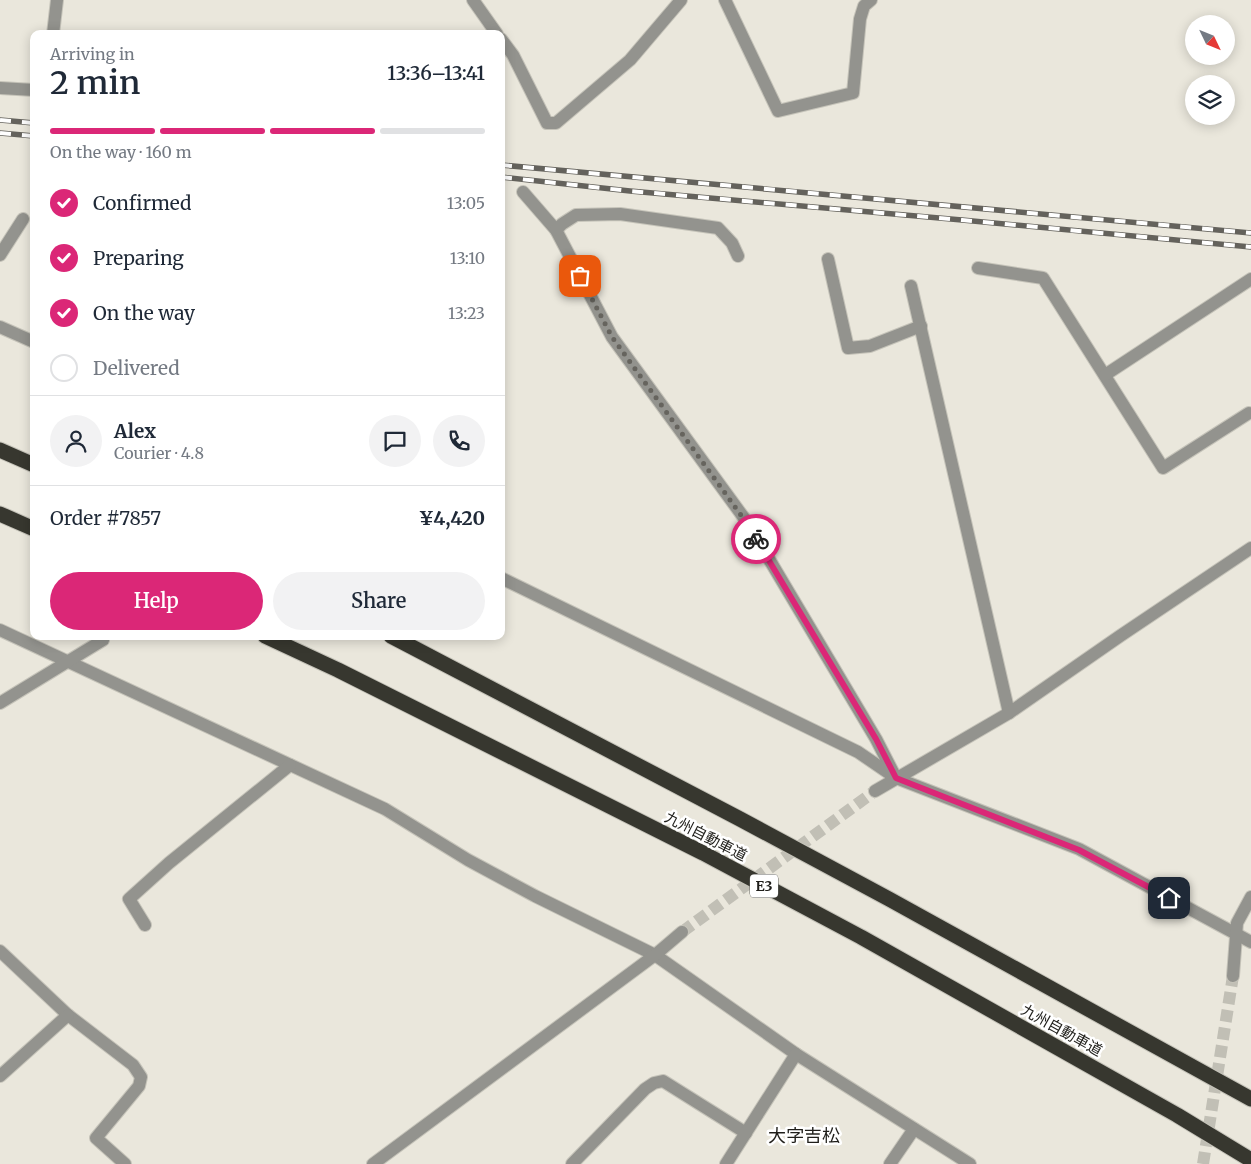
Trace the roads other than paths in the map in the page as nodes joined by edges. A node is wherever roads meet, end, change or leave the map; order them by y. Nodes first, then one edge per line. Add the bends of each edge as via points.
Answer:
1 (57, 0) edge
2 (473, 0) edge
3 (681, 0) edge
4 (725, 0) edge
5 (871, 0) edge
6 (53, 30) edge
7 (494, 30) edge
8 (505, 44) edge
9 (0, 88) edge
10 (30, 90) edge
11 (523, 192) dead end
12 (23, 219) dead end
13 (556, 230) junction
14 (0, 255) edge
15 (738, 256) dead end
16 (828, 259) dead end
17 (978, 268) dead end
18 (1251, 279) edge
19 (911, 286) dead end
20 (921, 326) junction
21 (0, 327) edge
22 (30, 340) edge
23 (1105, 375) junction
24 (1250, 412) edge
25 (0, 450) edge
26 (30, 463) edge
27 (0, 514) edge
28 (30, 527) edge
29 (1251, 548) edge
30 (505, 580) edge
31 (0, 630) edge
32 (103, 640) dead end
33 (273, 640) edge
34 (398, 640) edge
35 (67, 662) junction
36 (0, 703) edge
37 (1009, 713) junction
38 (290, 765) junction
39 (896, 778) junction
40 (875, 791) tunnel mouth
41 (1251, 897) edge
42 (145, 925) dead end
43 (682, 932) tunnel mouth
44 (1236, 934) junction
45 (1251, 942) edge
46 (0, 951) edge
47 (655, 955) junction
48 (1234, 976) tunnel mouth
49 (68, 1015) junction
50 (796, 1054) junction
51 (0, 1076) edge
52 (1251, 1099) edge
53 (914, 1129) junction
54 (746, 1133) junction
55 (1251, 1160) edge
56 (125, 1164) edge
57 (373, 1164) edge
58 (572, 1164) edge
59 (726, 1164) edge
60 (890, 1164) edge
61 (970, 1164) edge

1 - 6 street
2 - 7 street
3 - 8 street via 630,60 556,123 547,123
4 - 5 street via 778,111 853,92 860,19 864,6
9 - 10 street
11 - 13 street
12 - 14 street
13 - 15 street via 576,215 620,214 718,228 732,243
13 - 39 street via 612,337 746,522
16 - 20 street via 848,348 870,346
17 - 23 street via 1042,278
18 - 23 street
19 - 20 street
20 - 37 street
21 - 22 street
23 - 24 street via 1163,468
25 - 26 highway
27 - 28 highway
29 - 37 street
30 - 39 street via 858,752
31 - 35 street
32 - 35 street
33 - 55 highway, 九州自動車道 / E3 via 712,858 878,947
34 - 52 highway, 九州自動車道 via 749,823
35 - 36 street
35 - 38 street
37 - 39 street
38 - 42 street via 129,899
38 - 47 street via 385,809 468,860
39 - 40 street
39 - 44 street via 1079,850
41 - 44 street via 1237,924
43 - 47 street
44 - 45 street
44 - 48 street
46 - 49 street
47 - 50 street
47 - 57 street
49 - 51 street
49 - 56 street via 133,1065 142,1076 139,1086 96,1138
50 - 53 street
50 - 54 street
53 - 60 street
53 - 61 street
54 - 58 street via 663,1081 645,1089
54 - 59 street

